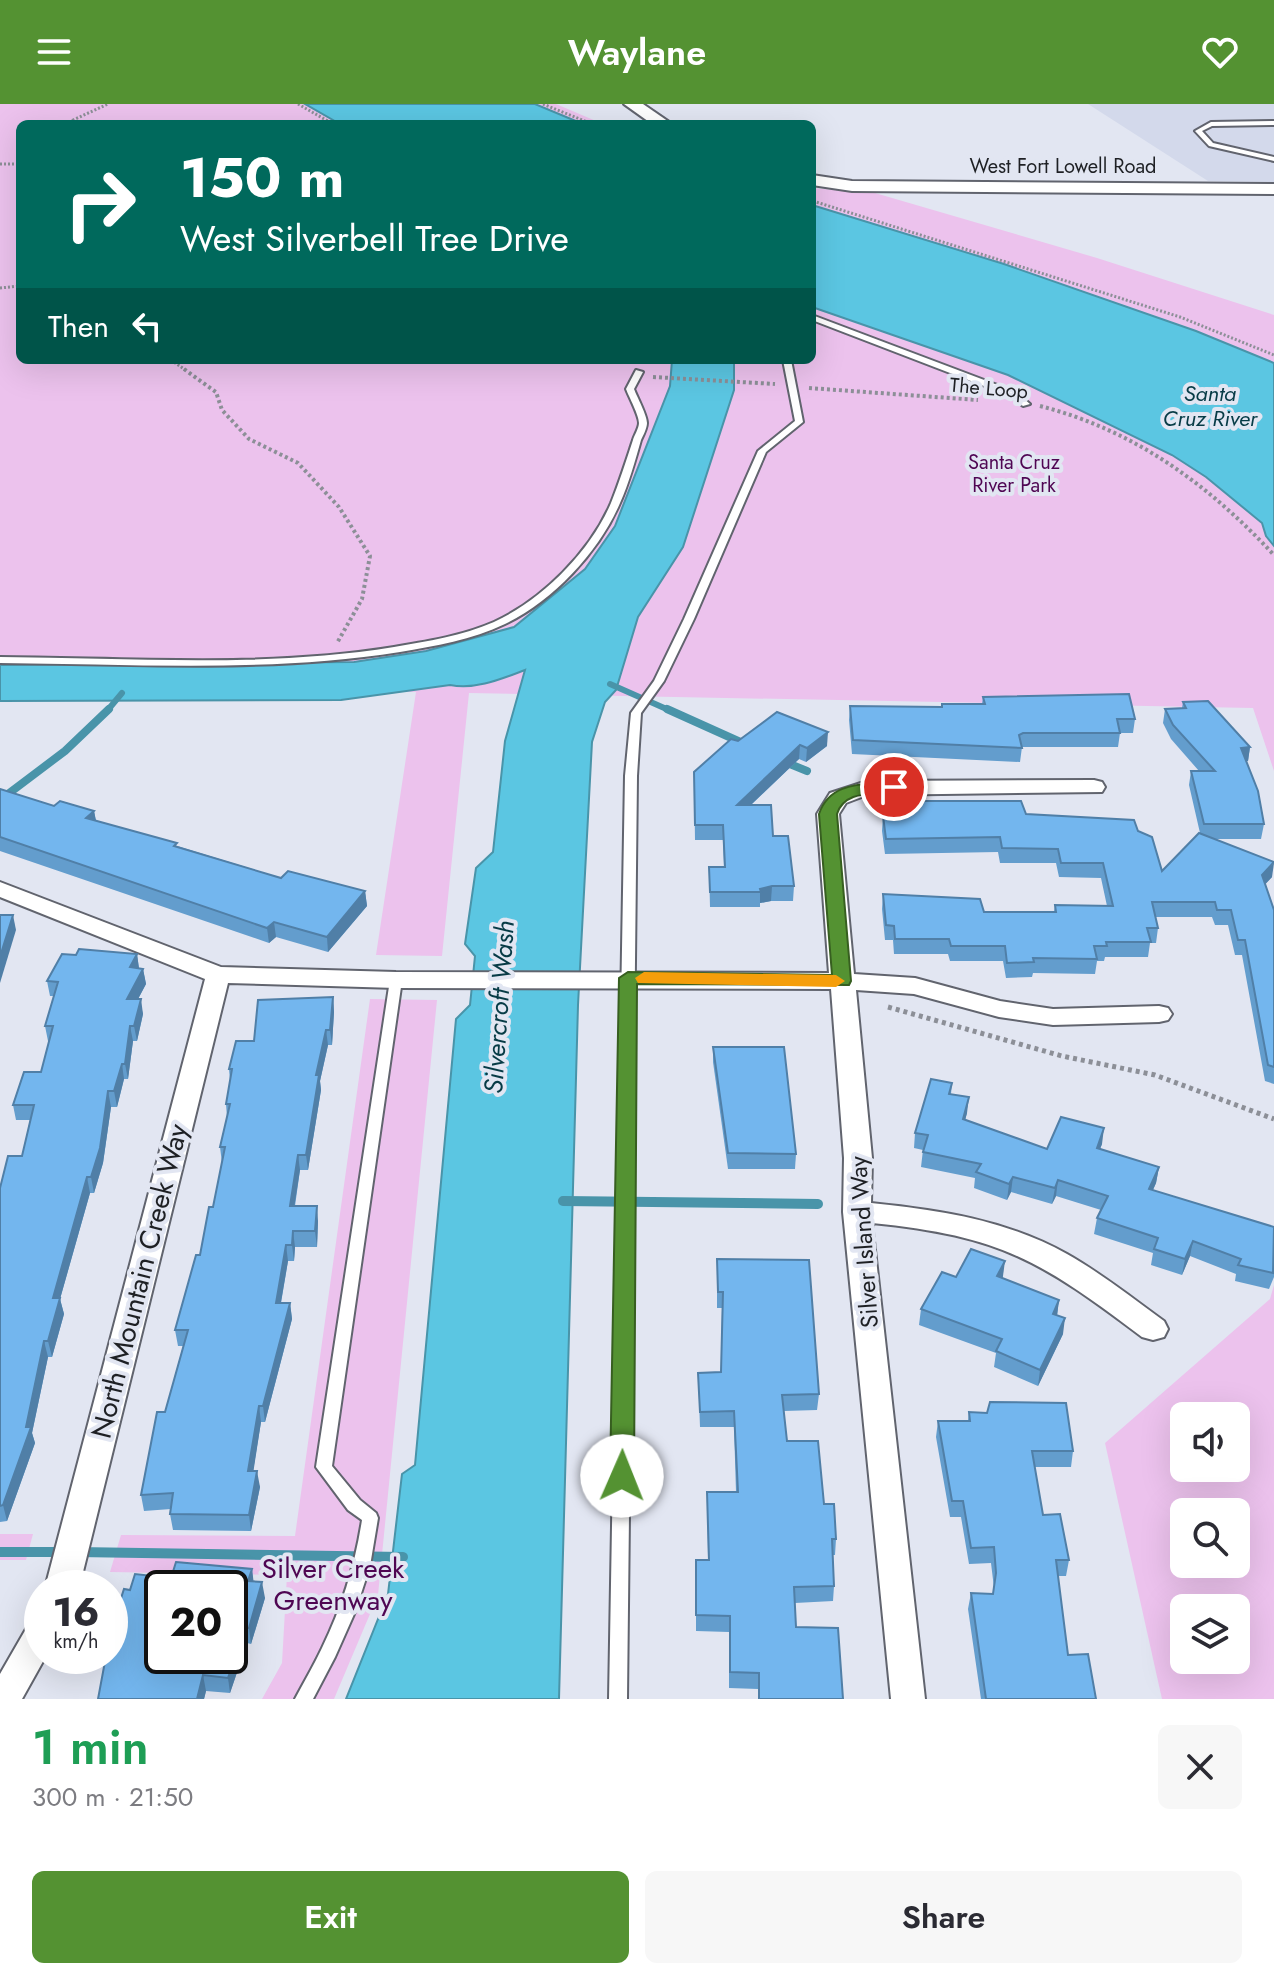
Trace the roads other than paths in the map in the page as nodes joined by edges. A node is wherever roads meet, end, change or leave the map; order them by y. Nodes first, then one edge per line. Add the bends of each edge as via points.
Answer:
1 (632, 104) edge
2 (658, 120) edge
3 (1274, 123) edge
4 (1274, 159) edge
5 (816, 181) edge
6 (1274, 189) edge
7 (816, 319) edge
8 (787, 364) edge
9 (639, 372) dead end
10 (1026, 404) road end
11 (0, 660) edge
12 (1094, 787) dead end
13 (0, 889) edge
14 (218, 975) junction
15 (628, 978) junction
16 (396, 980) junction
17 (843, 988) junction
18 (1159, 1014) dead end
19 (857, 1212) junction
20 (1153, 1329) dead end
21 (67, 1570) edge
22 (24, 1664) edge
23 (4, 1699) edge
24 (304, 1699) edge
25 (618, 1699) edge
26 (908, 1699) edge

1 - 2 street
3 - 4 lane via 1211,124 1198,131 1211,145
5 - 6 street, West Fort Lowell Road via 852,186
7 - 10 lane via 1013,394
8 - 15 lane via 799,422 762,451 689,619 659,681 636,713
9 - 11 lane via 630,389 643,423 613,507 595,541 537,599 509,618 466,636 378,654 281,661
12 - 17 street, Silver Island Way via 839,792 828,814
13 - 14 street
14 - 16 street
14 - 21 street, North Mountain Creek Way
15 - 16 street
15 - 17 street
15 - 25 lane
16 - 24 lane via 324,1467 370,1518 366,1556
17 - 18 street via 915,986 999,1009 1053,1017
17 - 19 street, Silver Island Way via 858,1158
19 - 20 street via 933,1219 1041,1252
19 - 26 street, Silver Island Way
22 - 23 street

